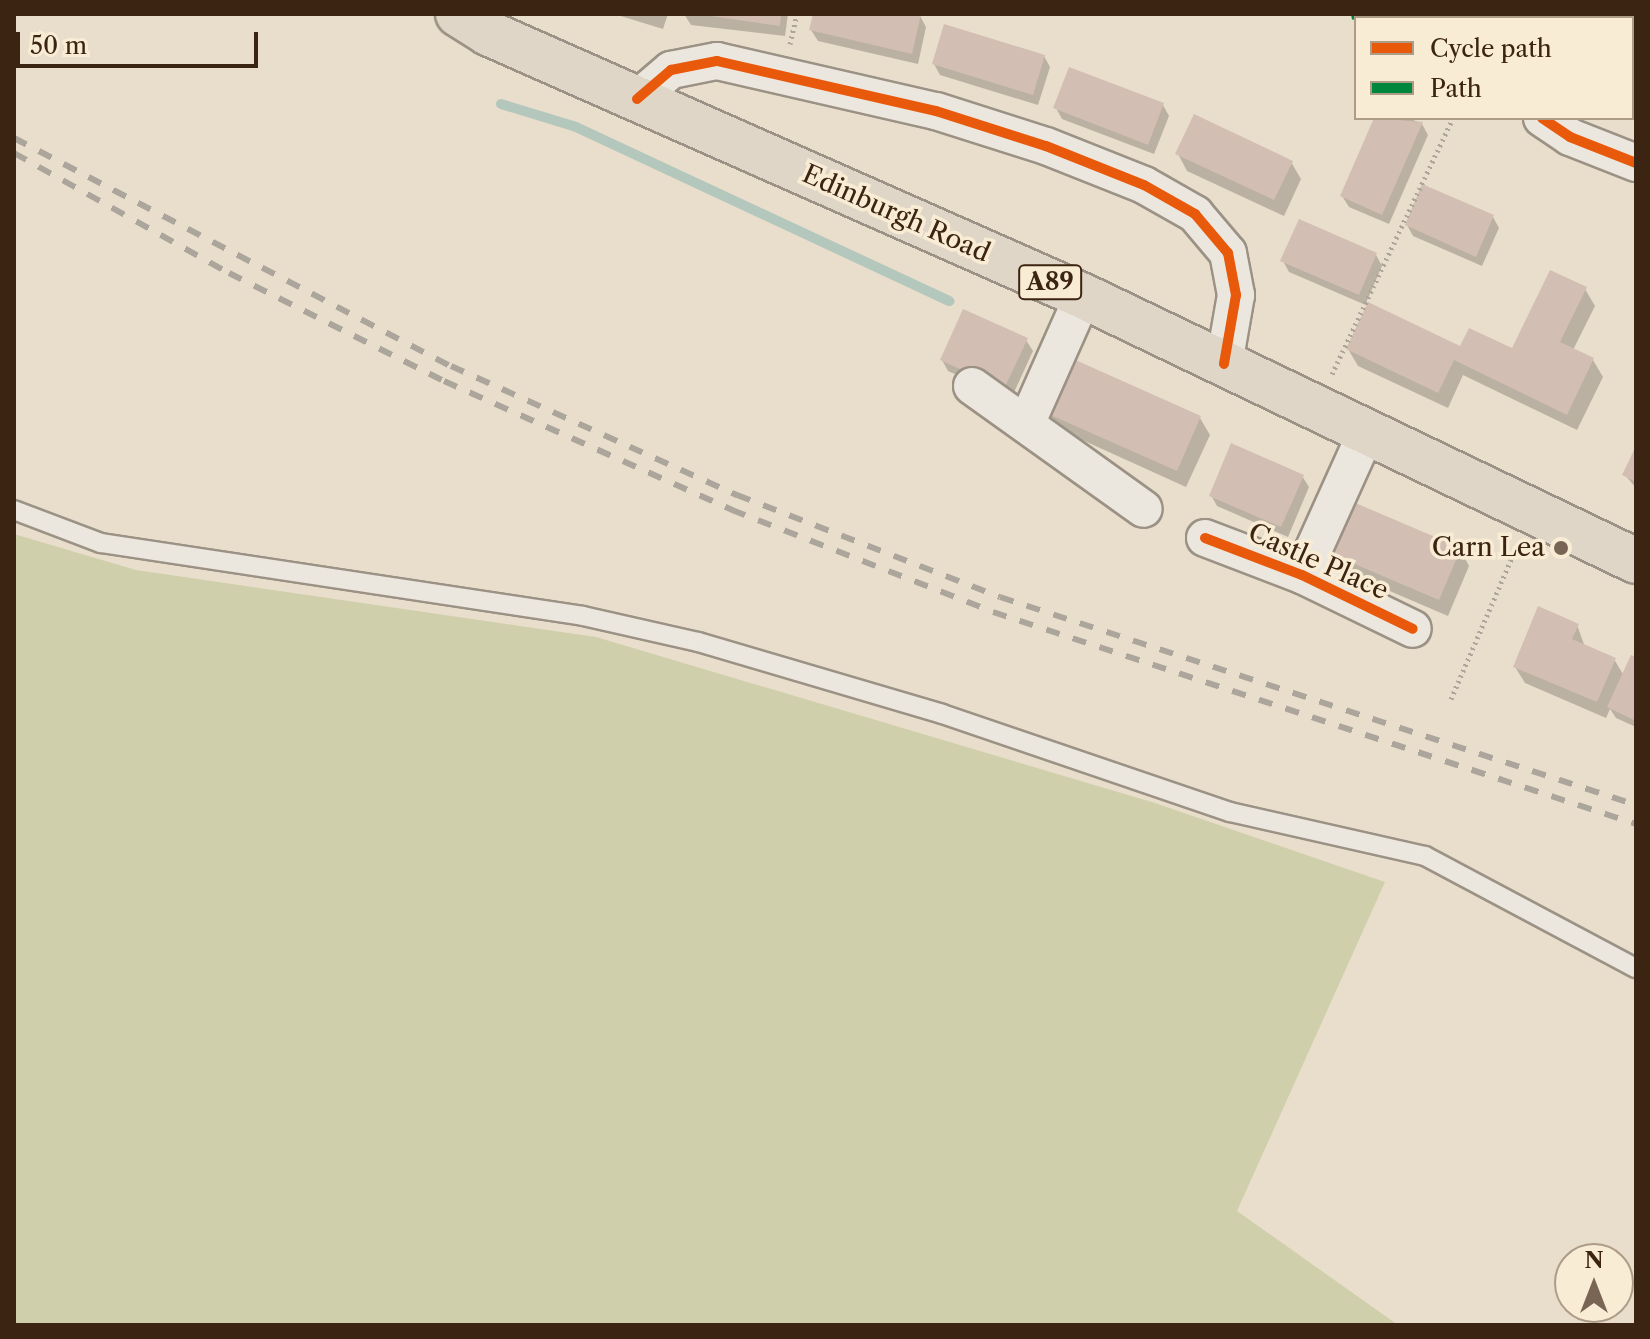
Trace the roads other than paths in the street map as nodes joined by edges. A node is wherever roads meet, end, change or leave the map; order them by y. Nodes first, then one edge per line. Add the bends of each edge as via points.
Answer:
1 (458, 14) edge
2 (637, 99) junction
3 (1545, 120) edge
4 (1636, 163) edge
5 (1083, 296) junction
6 (1224, 364) junction
7 (972, 386) dead end
8 (1027, 422) junction
9 (1367, 431) junction
10 (1144, 509) dead end
11 (14, 510) edge
12 (1205, 538) dead end
13 (1636, 561) edge
14 (1302, 575) junction
15 (1413, 629) dead end
16 (1636, 968) edge

1 - 2 main road, Edinburgh Road / A89
2 - 5 main road, Edinburgh Road / A89
2 - 6 street via 671,70 717,61 936,111 1144,185 1195,214 1228,253 1236,295
3 - 4 street via 1570,137
5 - 6 main road, Edinburgh Road / A89
5 - 8 street
6 - 9 main road, Edinburgh Road / A89
7 - 8 street
8 - 10 street
9 - 13 main road, Edinburgh Road / A89
9 - 14 street, Castle Place
11 - 16 lane via 101,543 583,616 698,642 942,714 1230,812 1425,856
12 - 14 street, Castle Place
14 - 15 street, Castle Place

